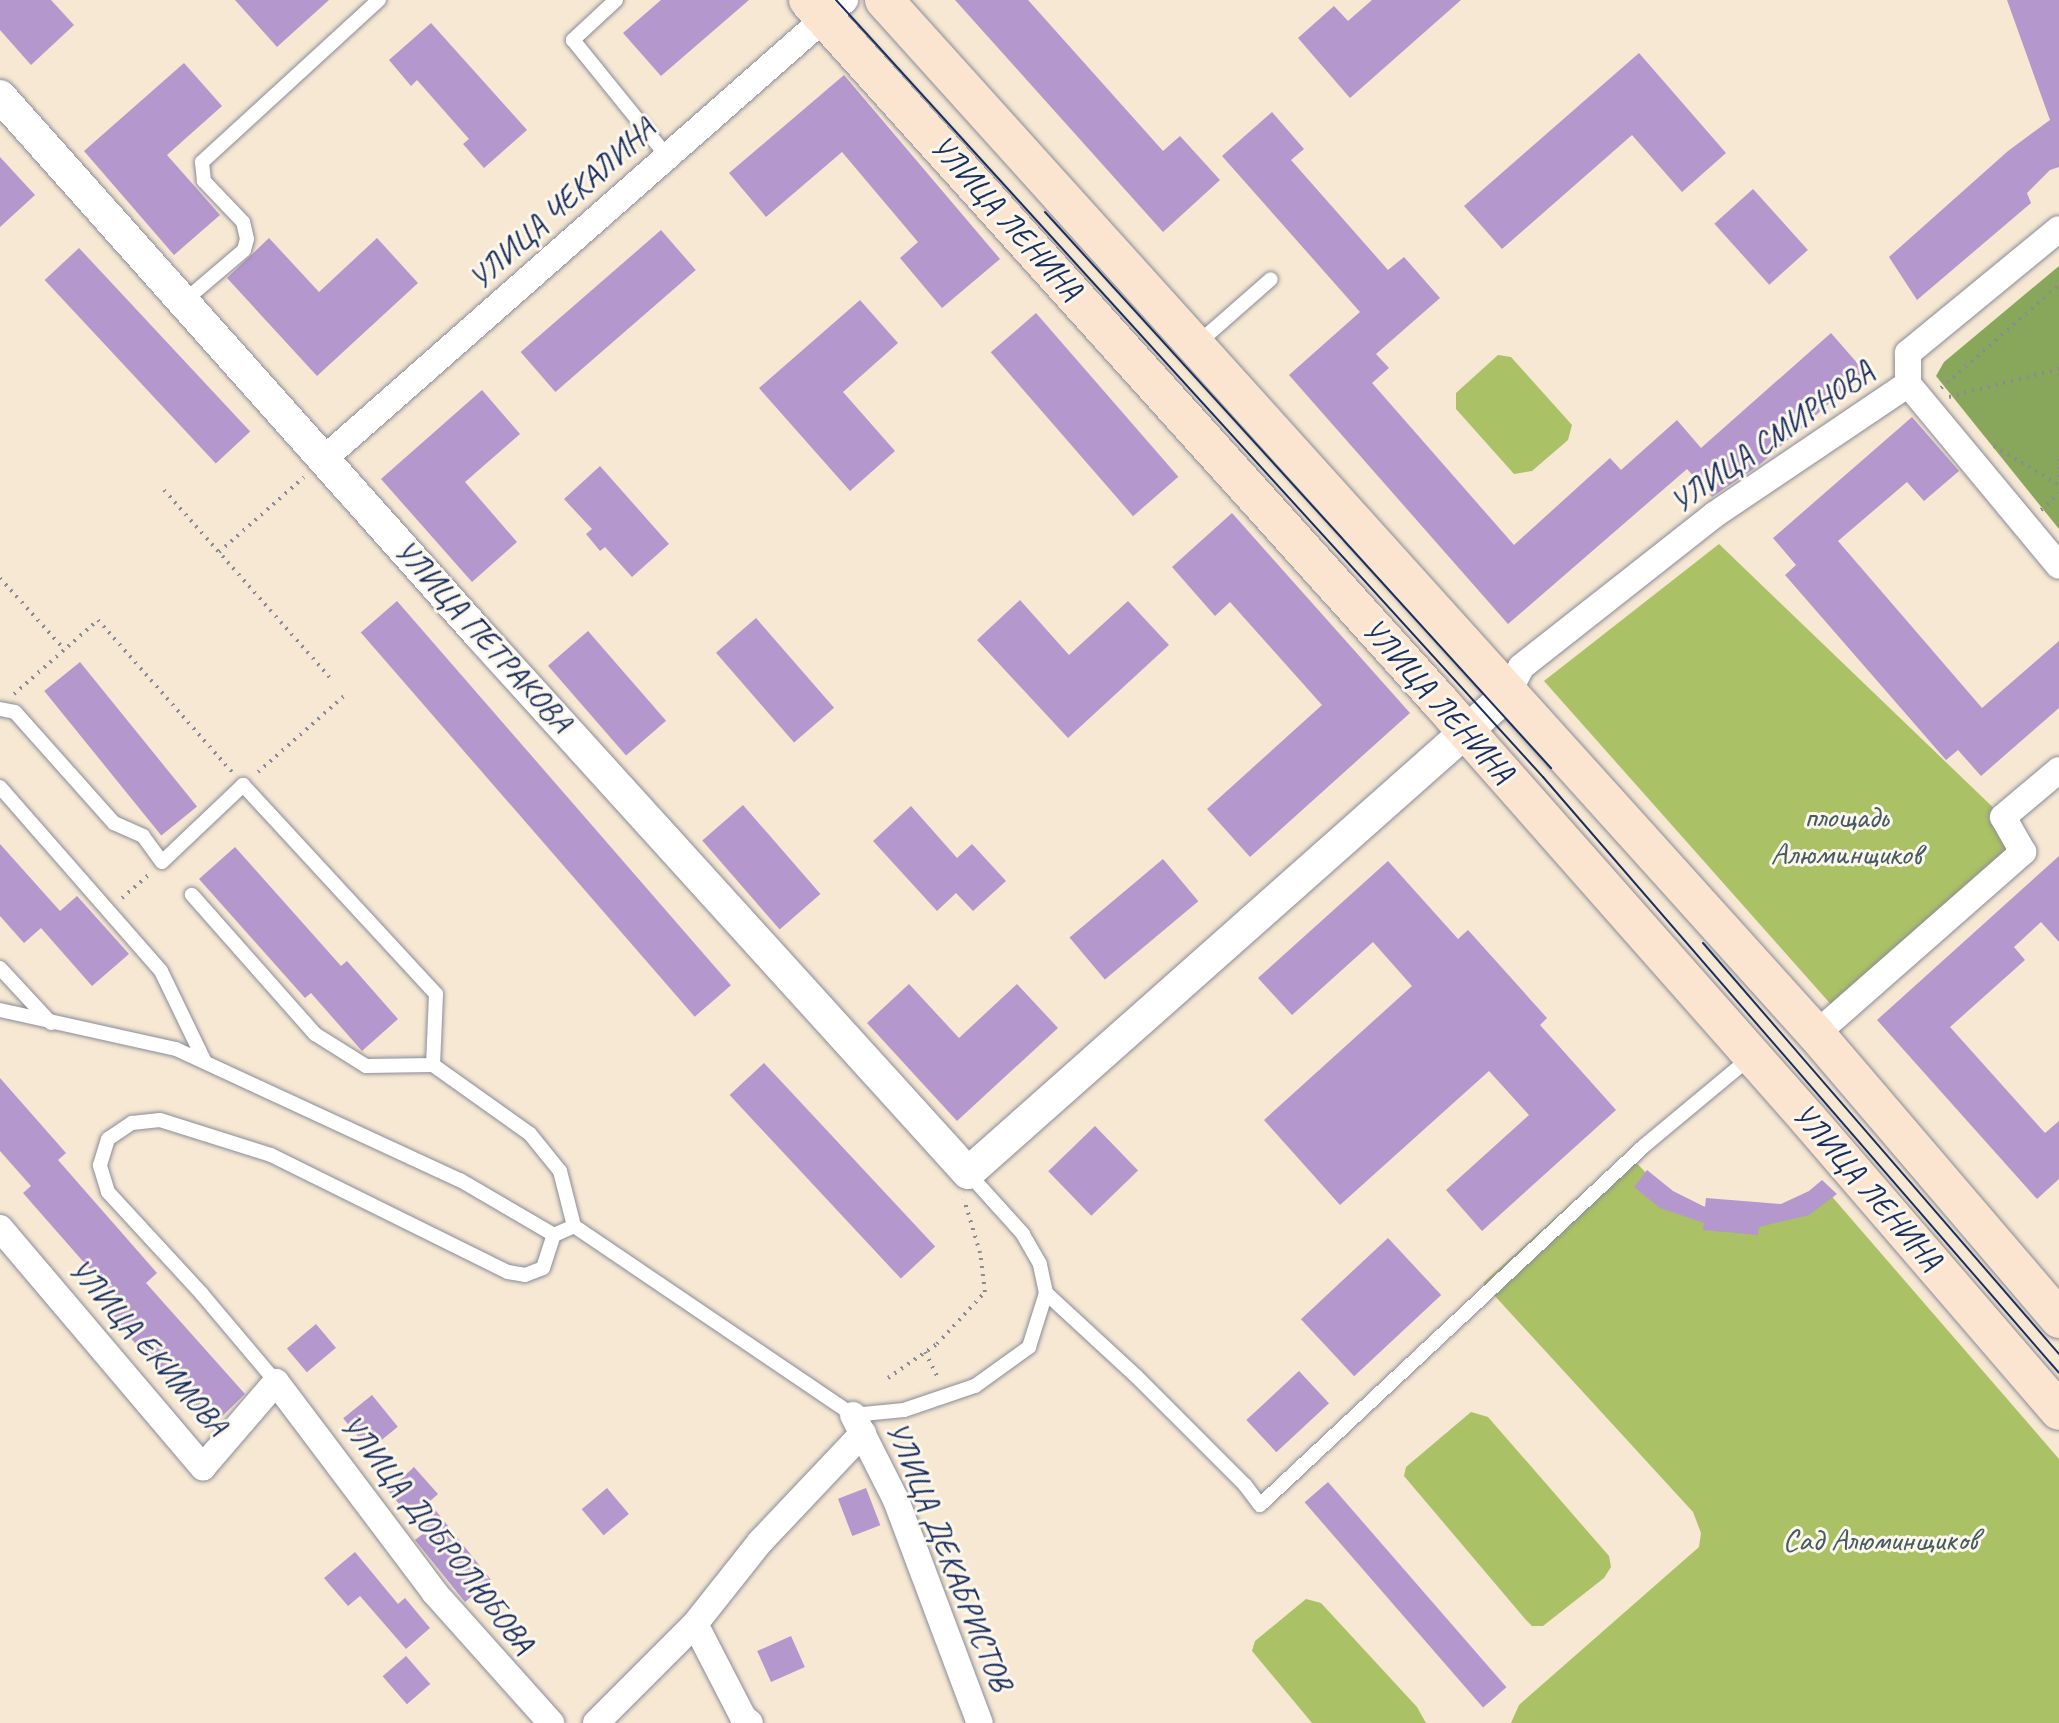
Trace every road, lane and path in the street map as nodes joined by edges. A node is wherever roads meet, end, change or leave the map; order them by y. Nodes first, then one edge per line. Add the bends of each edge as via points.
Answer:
1 (379, 0) edge
2 (616, 0) edge
3 (884, 0) edge
4 (826, 6) edge
5 (0, 96) edge
6 (667, 156) junction
7 (2059, 229) edge
8 (1271, 279) dead end
9 (2059, 285) edge
10 (183, 302) junction
11 (1194, 346) junction
12 (2059, 369) edge
13 (1916, 394) junction
14 (325, 458) junction
15 (2059, 459) edge
16 (2059, 479) edge
17 (164, 490) dead end
18 (219, 552) junction
19 (2059, 566) edge
20 (0, 578) edge
21 (64, 649) junction
22 (332, 680) dead end
23 (345, 695) dead end
24 (1507, 695) junction
25 (11, 697) dead end
26 (0, 709) edge
27 (1465, 730) junction
28 (2059, 770) edge
29 (243, 785) junction
30 (0, 787) edge
31 (162, 862) junction
32 (192, 895) dead end
33 (108, 910) junction
34 (0, 968) edge
35 (0, 1010) edge
36 (51, 1023) junction
37 (1816, 1034) junction
38 (1752, 1056) junction
39 (205, 1062) junction
40 (433, 1065) junction
41 (965, 1184) junction
42 (574, 1226) junction
43 (0, 1228) edge
44 (554, 1235) junction
45 (1046, 1293) junction
46 (2059, 1319) edge
47 (925, 1352) junction
48 (888, 1378) dead end
49 (276, 1382) junction
50 (947, 1395) junction
51 (2059, 1411) edge
52 (858, 1424) junction
53 (695, 1624) junction
54 (551, 1723) edge
55 (596, 1723) edge
56 (750, 1723) edge
57 (980, 1723) edge

1 - 10 lane via 202,162 204,181 243,222 247,239 244,250
2 - 6 lane via 573,40
3 - 11 main road, УЛИЦА ЛЕНИНА
4 - 6 street, УЛИЦА ЧЕКАЛИНА
4 - 27 main road, УЛИЦА ЛЕНИНА
5 - 10 street, УЛИЦА ПЕТРАКОВА
6 - 14 street, УЛИЦА ЧЕКАЛИНА
7 - 13 street, УЛИЦА СМИРНОВА via 1908,353
8 - 11 lane
9 - 13 path
10 - 14 street, УЛИЦА ПЕТРАКОВА
11 - 24 main road, УЛИЦА ЛЕНИНА
12 - 13 path
13 - 19 street
13 - 24 street, УЛИЦА СМИРНОВА via 1714,515 1521,667
14 - 18 path
14 - 41 street, УЛИЦА ПЕТРАКОВА
15 - 16 path
17 - 18 path
18 - 22 path
20 - 21 path
21 - 25 path
21 - 29 path via 98,620
23 - 29 path
24 - 27 street
24 - 37 main road, УЛИЦА ЛЕНИНА
26 - 31 lane via 15,712 114,823 143,836
27 - 38 main road, УЛИЦА ЛЕНИНА
27 - 41 street
28 - 37 street via 2003,817 2023,852
29 - 31 lane
29 - 40 lane via 436,994
30 - 33 lane
31 - 33 path
32 - 40 lane via 315,1034 366,1066
33 - 39 lane via 161,971
34 - 36 lane
35 - 36 lane
36 - 39 lane via 176,1049
37 - 46 main road, УЛИЦА ЛЕНИНА
38 - 45 lane via 1633,1157 1260,1505 1147,1387
38 - 51 main road, УЛИЦА ЛЕНИНА
39 - 44 lane via 460,1180
40 - 42 lane via 530,1134 560,1171
41 - 45 lane via 1023,1234 1040,1264
41 - 47 path via 985,1292
42 - 44 lane
42 - 52 lane
43 - 49 street, УЛИЦА ЕКИМОВА via 203,1467
44 - 49 lane via 543,1268 525,1275 508,1272 271,1155 160,1120 132,1123 108,1139 100,1165 108,1192
45 - 50 lane via 1029,1347 975,1386
47 - 48 path
47 - 50 path
49 - 54 street, УЛИЦА ДОБРОЛЮБОВА via 434,1592
50 - 52 lane
52 - 53 street
52 - 57 street, УЛИЦА ДЕКАБРИСТОВ via 896,1500
53 - 55 street
53 - 56 street

